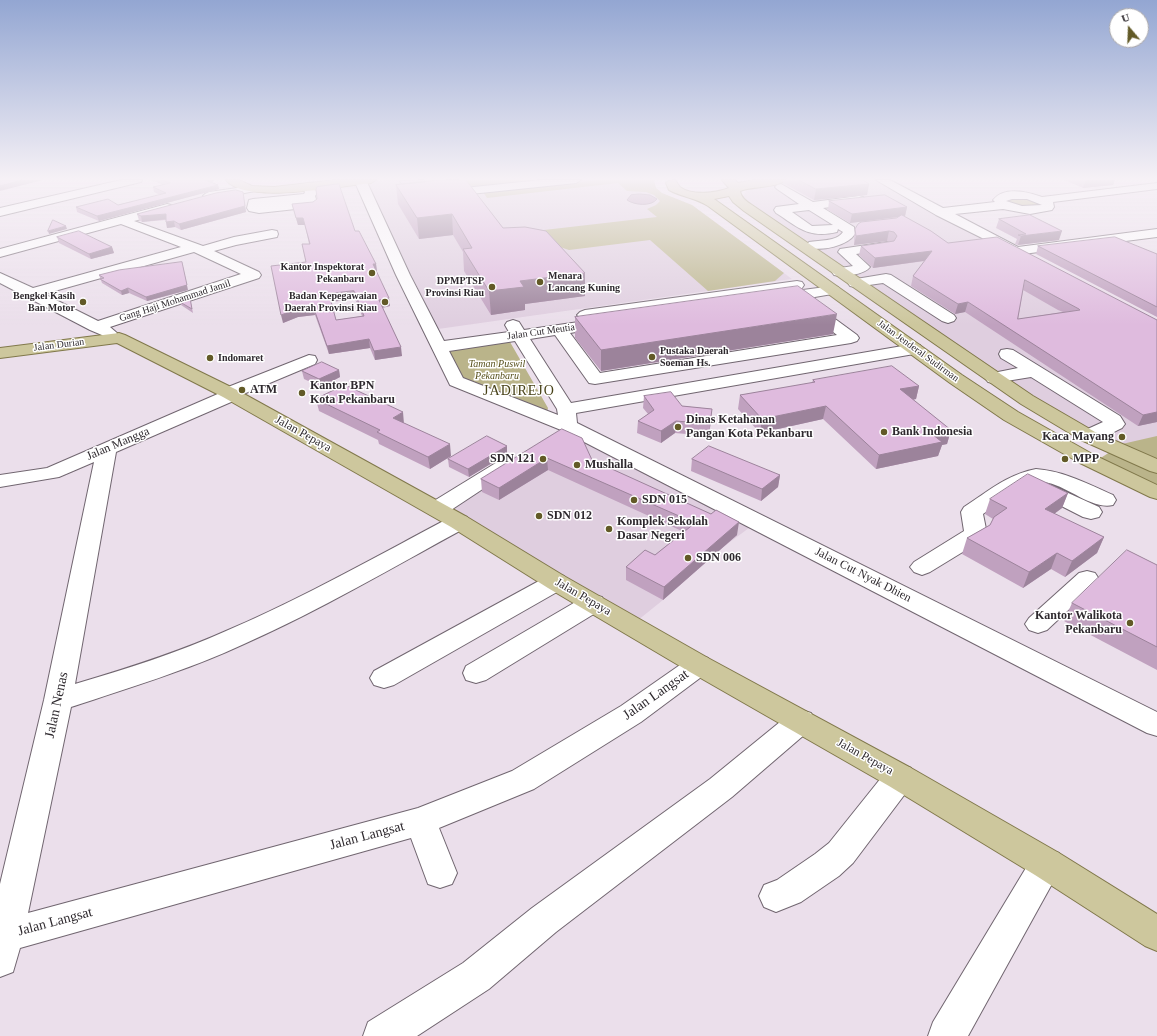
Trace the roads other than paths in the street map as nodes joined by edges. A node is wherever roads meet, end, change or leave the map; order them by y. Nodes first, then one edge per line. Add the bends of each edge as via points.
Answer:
1 (91, 228) edge
2 (143, 228) edge
3 (384, 228) edge
4 (747, 228) edge
5 (778, 228) edge
6 (808, 228) edge
7 (829, 228) edge
8 (832, 228) edge
9 (838, 228) edge
10 (859, 228) edge
11 (972, 228) edge
12 (1157, 233) edge
13 (272, 234) dead end
14 (846, 235) junction
15 (1116, 238) junction
16 (801, 245) junction
17 (887, 246) edge
18 (1137, 248) edge
19 (199, 249) junction
20 (1016, 251) junction
21 (0, 254) edge
22 (848, 255) junction
23 (821, 259) junction
24 (1037, 262) edge
25 (839, 272) junction
26 (0, 277) edge
27 (855, 283) junction
28 (826, 286) junction
29 (27, 291) junction
30 (0, 292) edge
31 (799, 299) junction
32 (765, 308) edge
33 (914, 324) junction
34 (96, 327) junction
35 (619, 329) edge
36 (516, 330) junction
37 (563, 333) junction
38 (119, 338) junction
39 (436, 342) junction
40 (914, 349) junction
41 (0, 353) edge
42 (1007, 354) dead end
43 (309, 360) dead end
44 (1033, 371) junction
45 (994, 378) junction
46 (231, 394) junction
47 (567, 417) junction
48 (1088, 436) junction
49 (548, 439) edge
50 (107, 449) junction
51 (522, 456) edge
52 (1157, 467) edge
53 (0, 481) edge
54 (1157, 492) edge
55 (1098, 506) dead end
56 (437, 509) junction
57 (459, 522) junction
58 (922, 567) dead end
59 (1087, 579) dead end
60 (556, 582) junction
61 (593, 603) junction
62 (1038, 624) dead end
63 (699, 665) junction
64 (476, 674) dead end
65 (384, 678) dead end
66 (58, 700) junction
67 (801, 721) junction
68 (1157, 725) edge
69 (900, 777) junction
70 (421, 821) junction
71 (1047, 864) junction
72 (440, 873) dead end
73 (776, 896) dead end
74 (1157, 934) edge
75 (2, 944) edge
76 (382, 1036) edge
77 (947, 1036) edge

1 - 21 street
2 - 19 street
3 - 39 street
4 - 28 main road, Jalan Jenderal Sudirman
5 - 16 main road, Jalan Jenderal Sudirman
6 - 7 street
8 - 14 street
9 - 14 street
10 - 14 street
11 - 20 street
12 - 15 street
13 - 19 street
14 - 16 street via 836,242
15 - 18 street
15 - 20 street
16 - 23 main road, Jalan Jenderal Sudirman
17 - 22 street via 845,252
19 - 29 street
19 - 34 street, Gang Haji Mohammad Jamil via 254,275
20 - 24 street
22 - 23 street
22 - 25 street via 863,267
23 - 25 main road, Jalan Jenderal Sudirman
25 - 27 main road, Jalan Jenderal Sudirman
26 - 29 street, Jalan Pepaya
27 - 33 main road, Jalan Jenderal Sudirman
27 - 33 street via 886,278 948,318
28 - 31 street, Jalan Cut Meutia
28 - 36 street, Jalan Cut Meutia
28 - 40 main road, Jalan Jenderal Sudirman
29 - 30 street
29 - 34 street, Jalan Pepaya
31 - 32 street
31 - 37 street, Jalan Cut Meutia
31 - 37 street via 851,338 595,379
33 - 45 main road, Jalan Jenderal Sudirman
34 - 38 street, Jalan Pepaya
35 - 37 street
36 - 37 street, Jalan Cut Meutia
36 - 39 street, Jalan Cut Meutia
36 - 47 street
38 - 41 main road, Jalan Durian
38 - 46 main road, Jalan Pepaya
39 - 47 street, Jalan Cut Nyak Dhien via 456,381
40 - 47 street
40 - 54 main road, Jalan Jenderal Sudirman via 1011,416 1087,459
42 - 44 street
43 - 46 street, Jalan Mangga
44 - 45 street
44 - 48 street via 1113,420 1115,424
45 - 48 main road, Jalan Jenderal Sudirman
46 - 50 street, Jalan Mangga
46 - 56 main road, Jalan Pepaya
47 - 49 street
47 - 68 street, Jalan Cut Nyak Dhien
48 - 52 main road, Jalan Jenderal Sudirman
50 - 53 street, Jalan Mangga via 52,473
50 - 66 street, Jalan Nenas
51 - 56 street
55 - 58 street via 1049,476 1035,475 1022,479 972,512 976,534
56 - 57 main road, Jalan Pepaya
57 - 60 main road, Jalan Pepaya
57 - 66 street via 285,614 202,652
59 - 62 street
60 - 61 main road, Jalan Pepaya
60 - 65 street
61 - 63 main road, Jalan Pepaya
61 - 64 street
63 - 67 main road, Jalan Pepaya
63 - 70 street, Jalan Langsat via 630,714 523,780
66 - 75 street, Jalan Nenas
67 - 69 main road, Jalan Pepaya
67 - 76 street via 721,788 544,920 476,976
69 - 71 main road, Jalan Pepaya
69 - 73 street via 841,853 789,891
70 - 72 street
70 - 75 street, Jalan Langsat
71 - 74 main road, Jalan Pepaya
71 - 77 street

